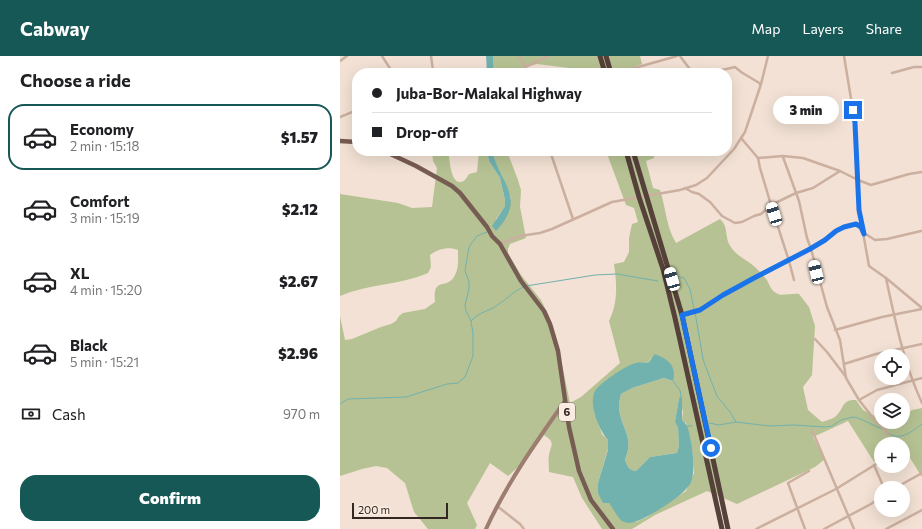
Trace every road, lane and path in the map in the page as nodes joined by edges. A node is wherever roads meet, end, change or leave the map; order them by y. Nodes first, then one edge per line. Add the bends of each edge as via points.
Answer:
1 (347, 56) edge
2 (382, 56) edge
3 (431, 56) edge
4 (519, 56) edge
5 (548, 56) edge
6 (600, 56) edge
7 (606, 56) edge
8 (678, 56) edge
9 (768, 56) edge
10 (844, 56) edge
11 (340, 61) edge
12 (525, 67) joint
13 (922, 67) edge
14 (390, 68) edge
15 (433, 68) edge
16 (604, 68) edge
17 (610, 68) edge
18 (634, 68) edge
19 (690, 68) edge
20 (731, 68) edge
21 (892, 73) dead end
22 (761, 84) junction
23 (352, 112) edge
24 (340, 117) edge
25 (340, 141) edge
26 (352, 142) edge
27 (732, 151) edge
28 (395, 156) edge
29 (552, 156) edge
30 (627, 156) edge
31 (634, 156) edge
32 (727, 156) edge
33 (782, 156) junction
34 (758, 158) junction
35 (840, 171) junction
36 (922, 172) edge
37 (858, 180) junction
38 (685, 188) junction
39 (796, 193) junction
40 (639, 196) junction
41 (645, 196) junction
42 (771, 205) junction
43 (574, 219) junction
44 (921, 231) edge
45 (864, 234) junction
46 (500, 244) junction
47 (810, 249) junction
48 (789, 261) junction
49 (886, 278) junction
50 (794, 280) dead end
51 (922, 309) edge
52 (682, 315) junction
53 (894, 315) junction
54 (835, 330) junction
55 (815, 339) dead end
56 (922, 344) edge
57 (903, 348) junction
58 (844, 364) junction
59 (846, 378) junction
60 (922, 378) edge
61 (912, 381) junction
62 (859, 400) junction
63 (565, 401) junction
64 (922, 402) edge
65 (812, 430) dead end
66 (889, 437) edge
67 (874, 465) edge
68 (809, 471) dead end
69 (922, 473) edge
70 (908, 481) edge
71 (836, 489) junction
72 (874, 502) edge
73 (497, 506) junction
74 (797, 508) junction
75 (922, 510) edge
76 (848, 517) junction
77 (894, 525) junction
78 (486, 529) edge
79 (524, 529) edge
80 (613, 529) edge
81 (722, 529) edge
82 (728, 529) edge
83 (756, 529) edge
84 (805, 529) edge
85 (824, 529) edge
86 (854, 529) edge
87 (886, 529) edge
88 (896, 529) edge

1 - 11 street
2 - 14 street
3 - 15 street
4 - 12 street
5 - 12 street
6 - 16 highway
7 - 17 highway
8 - 18 street
8 - 19 street
9 - 22 street
10 - 37 street via 855,123
13 - 21 street
20 - 22 street via 735,67
22 - 27 street via 745,132
22 - 34 street via 741,139
23 - 24 street
25 - 26 main road
28 - 46 main road, 6 via 452,186 465,198
29 - 43 street
30 - 40 highway
31 - 41 highway
32 - 38 street via 707,178
33 - 34 street
33 - 35 street via 803,158
33 - 39 street
34 - 42 street
35 - 37 street
35 - 39 street via 813,188
36 - 37 street via 871,185
37 - 45 street via 859,210
38 - 41 street
38 - 42 street via 699,194 722,216 735,223 760,214
39 - 42 street
39 - 47 street
40 - 41 street
40 - 43 street via 612,202
40 - 81 highway via 674,311
41 - 52 highway
42 - 48 street
43 - 46 street via 540,233 520,236
44 - 45 street via 875,240
45 - 47 street via 861,227 856,224 844,227
45 - 49 street via 869,266
46 - 63 main road, 6 via 521,281 540,304 550,324 558,351
47 - 48 street
47 - 54 street
48 - 50 street
48 - 52 street via 723,295 700,310
49 - 51 street
49 - 53 street
51 - 53 street
52 - 82 highway
53 - 54 street
53 - 57 street
54 - 58 street via 840,340
55 - 59 street
56 - 57 street
57 - 58 street
57 - 61 street
58 - 59 street
59 - 62 street
60 - 61 street
61 - 62 street via 877,390
61 - 64 street
62 - 66 street
63 - 73 street via 535,443
63 - 80 main road, 6 via 580,477 591,500
65 - 71 street
67 - 71 street
68 - 74 street via 788,483
69 - 70 street
71 - 74 street
71 - 76 street
72 - 76 street
73 - 78 street
73 - 79 street
74 - 83 street
74 - 84 street
75 - 77 street
76 - 85 street
76 - 86 street
77 - 87 street
77 - 88 street

